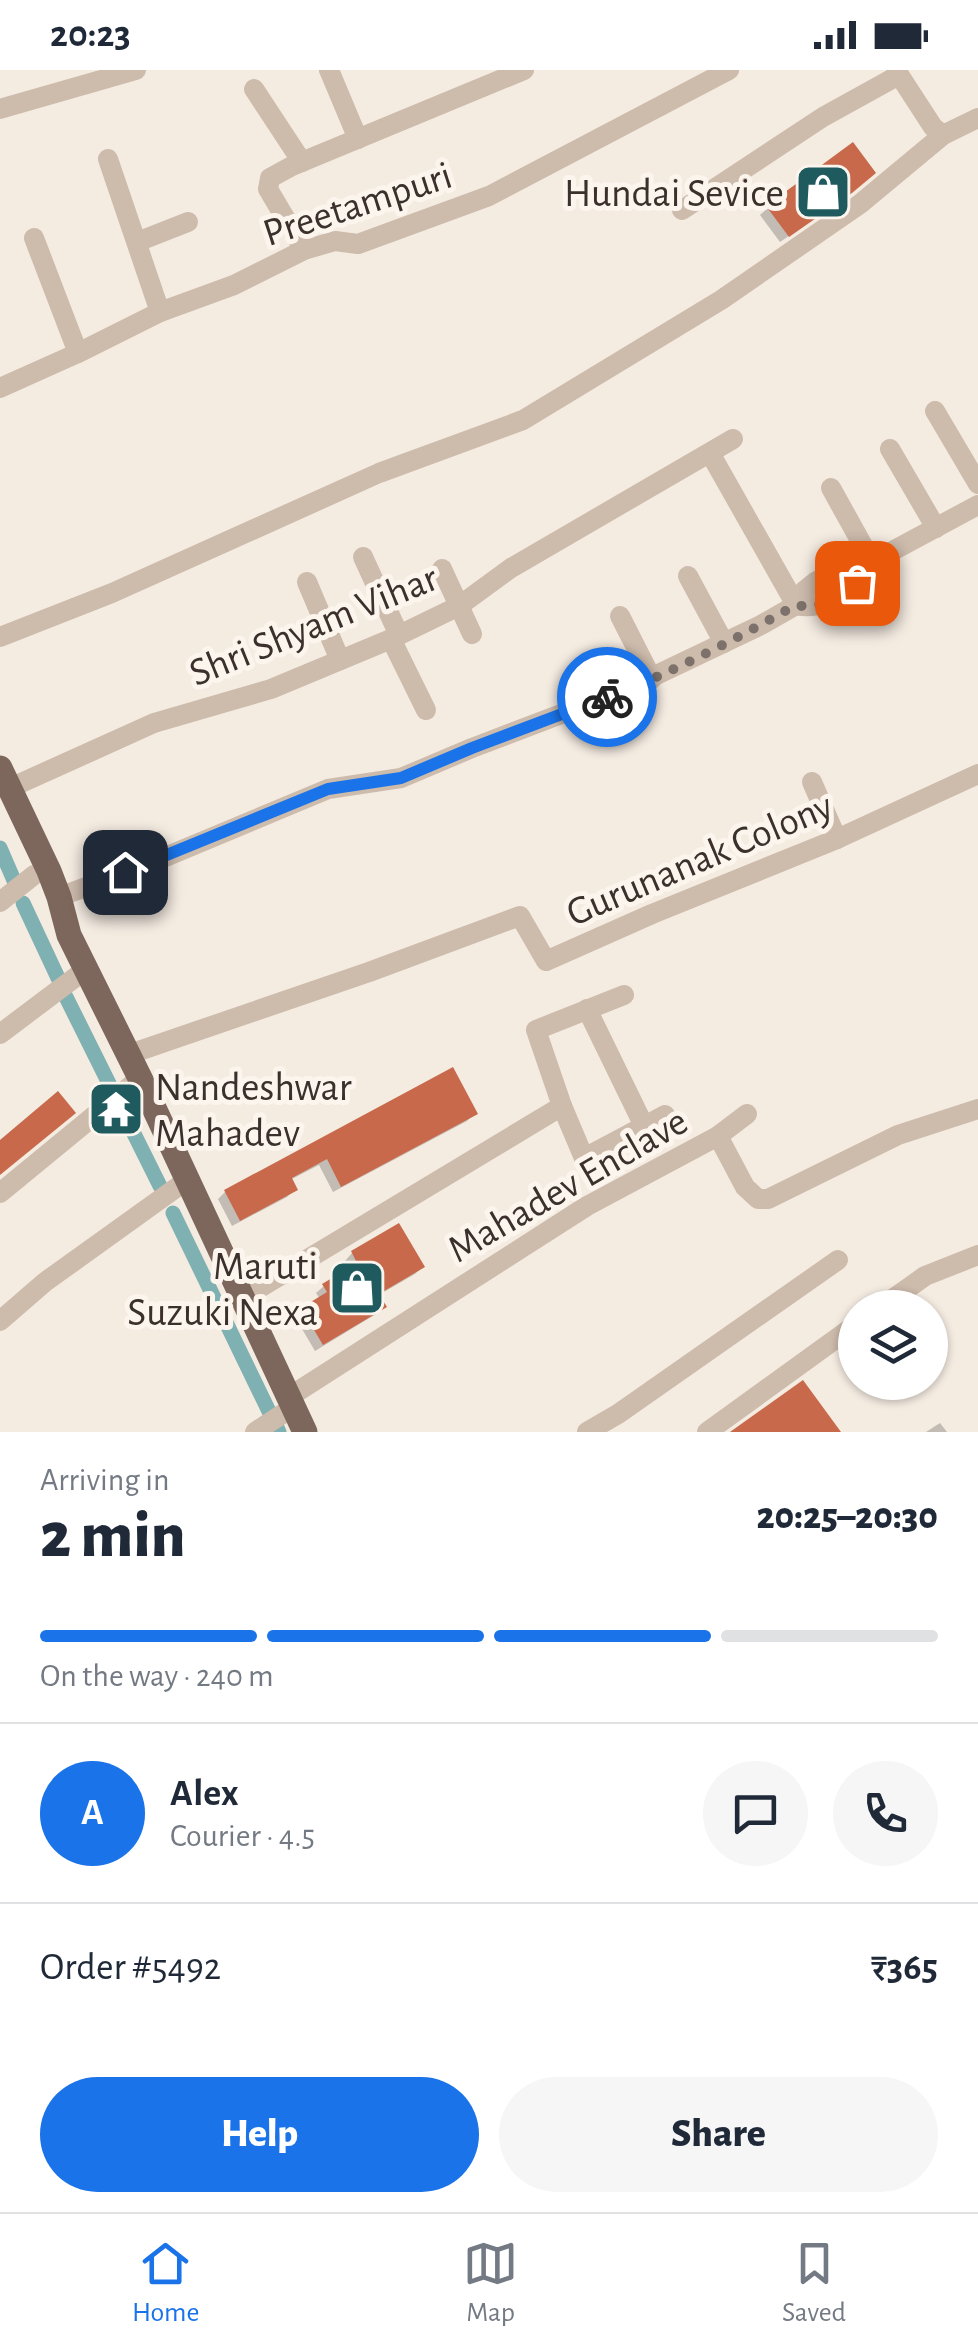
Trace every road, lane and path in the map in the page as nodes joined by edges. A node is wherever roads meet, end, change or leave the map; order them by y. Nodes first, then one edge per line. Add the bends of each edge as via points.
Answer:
1 (136, 70) edge
2 (329, 70) edge
3 (524, 70) edge
4 (729, 70) edge
5 (897, 72) edge
6 (254, 89) dead end
7 (0, 109) edge
8 (978, 118) edge
9 (943, 135) junction
10 (358, 139) junction
11 (108, 159) dead end
12 (302, 162) junction
13 (682, 210) dead end
14 (188, 222) dead end
15 (34, 238) dead end
16 (136, 242) junction
17 (304, 250) junction
18 (160, 312) junction
19 (78, 353) junction
20 (0, 388) edge
21 (935, 411) dead end
22 (733, 439) dead end
23 (890, 449) dead end
24 (710, 453) junction
25 (978, 484) edge
26 (830, 488) dead end
27 (978, 505) edge
28 (936, 528) junction
29 (363, 557) dead end
30 (872, 562) junction
31 (442, 569) dead end
32 (688, 576) dead end
33 (308, 582) dead end
34 (796, 605) junction
35 (459, 606) junction
36 (620, 616) dead end
37 (472, 634) dead end
38 (395, 637) junction
39 (0, 638) edge
40 (724, 643) junction
41 (340, 660) junction
42 (652, 678) junction
43 (426, 710) dead end
44 (978, 774) edge
45 (812, 782) dead end
46 (3, 786) edge
47 (837, 839) junction
48 (34, 875) junction
49 (59, 897) junction
50 (0, 902) edge
51 (68, 935) junction
52 (85, 970) junction
53 (624, 995) dead end
54 (587, 1008) junction
55 (0, 1034) edge
56 (125, 1082) junction
57 (562, 1106) junction
58 (978, 1109) edge
59 (665, 1114) dead end
60 (747, 1114) dead end
61 (644, 1126) junction
62 (718, 1136) junction
63 (187, 1180) junction
64 (0, 1193) edge
65 (978, 1254) edge
66 (838, 1260) dead end
67 (905, 1290) edge
68 (242, 1298) junction
69 (0, 1321) edge
70 (838, 1337) edge
71 (277, 1414) edge
72 (305, 1432) edge
73 (586, 1432) edge
74 (707, 1432) edge

1 - 7 street
2 - 10 street
3 - 10 street
4 - 17 street, Preetampuri via 489,196 358,244 335,240
5 - 9 street
5 - 13 street
6 - 12 street
8 - 9 street
9 - 39 street via 780,261 523,420 379,473
10 - 12 street
11 - 16 street
12 - 17 street via 270,178 268,189
14 - 16 street
15 - 19 street
16 - 18 street
17 - 18 street, Preetampuri
18 - 19 street, Preetampuri
19 - 20 street, Preetampuri
21 - 25 street
22 - 24 street, Shri Shyam Vihar
23 - 28 street
24 - 34 street
24 - 35 street, Shri Shyam Vihar via 511,568
26 - 30 street
27 - 28 street
28 - 30 street
29 - 38 street
30 - 34 street via 850,564 815,582
31 - 35 street
32 - 40 street
33 - 41 street
34 - 40 street
35 - 37 street
35 - 38 street, Shri Shyam Vihar
36 - 42 street
38 - 41 street, Shri Shyam Vihar
38 - 43 street
40 - 42 street
41 - 46 street, Shri Shyam Vihar via 271,689 154,723
42 - 49 street via 401,778 328,789
44 - 47 street, Gurunanak Colony
45 - 47 street
46 - 48 main road
46 - 49 main road
47 - 56 street, Gurunanak Colony via 546,961 520,916 369,972
48 - 50 street
48 - 51 main road
49 - 51 main road
51 - 52 main road
52 - 55 street
52 - 56 main road
53 - 54 street
54 - 57 street via 536,1030
54 - 61 street
56 - 63 main road
56 - 64 street
57 - 61 street via 584,1158
57 - 68 street
58 - 62 street, Mahadev Enclave via 898,1135 768,1200 745,1186
59 - 61 street
60 - 62 street
62 - 71 street, Mahadev Enclave via 587,1206
63 - 68 main road
63 - 69 street
65 - 67 street
66 - 73 street
68 - 71 main road
70 - 74 street
71 - 72 main road

